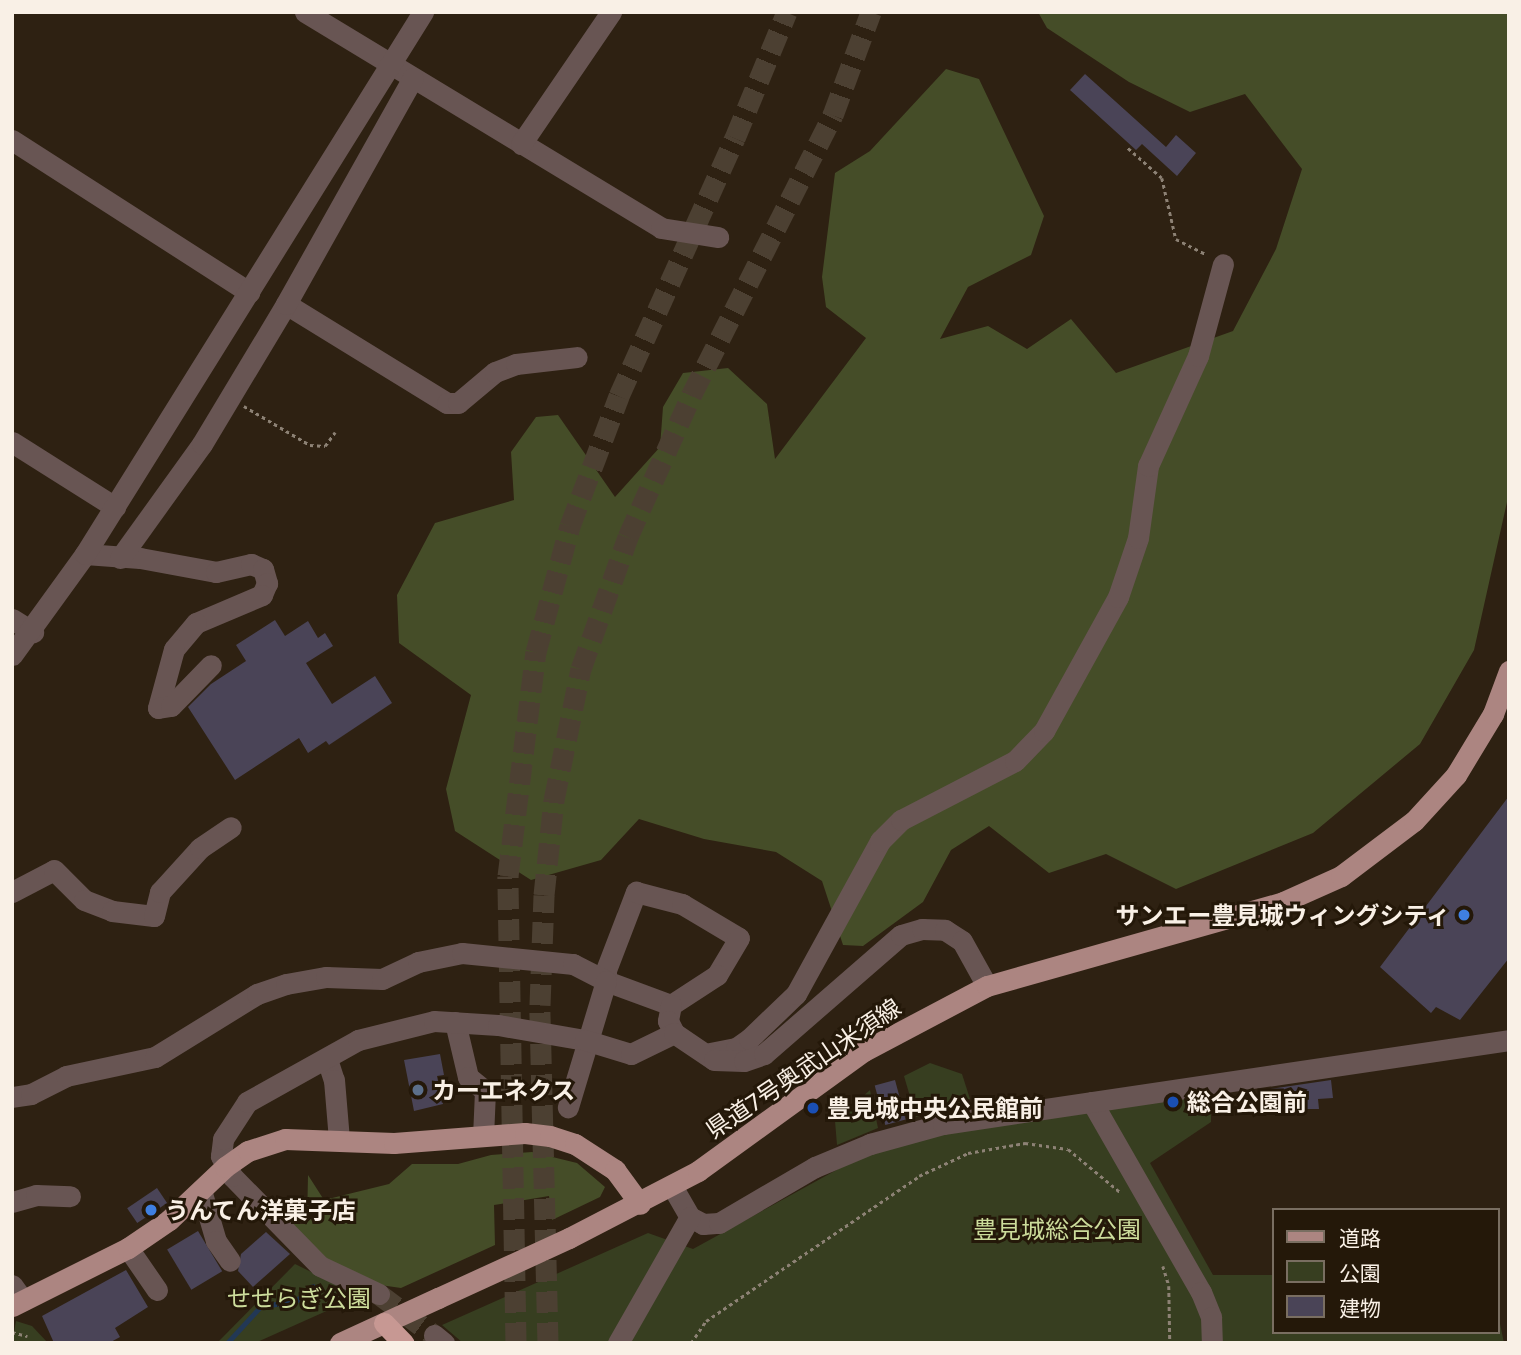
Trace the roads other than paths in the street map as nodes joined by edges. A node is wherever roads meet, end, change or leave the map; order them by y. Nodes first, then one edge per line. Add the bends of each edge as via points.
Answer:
1 (305, 12) edge
2 (423, 12) edge
3 (611, 12) edge
4 (391, 65) junction
5 (413, 78) junction
6 (12, 140) edge
7 (521, 144) junction
8 (718, 237) dead end
9 (1223, 264) road end
10 (248, 292) junction
11 (286, 304) junction
12 (577, 357) dead end
13 (12, 442) edge
14 (115, 507) junction
15 (85, 554) junction
16 (120, 558) junction
17 (12, 619) edge
18 (33, 632) junction
19 (12, 655) edge
20 (211, 665) dead end
21 (1509, 671) edge
22 (231, 827) dead end
23 (12, 892) edge
24 (606, 981) junction
25 (987, 986) junction
26 (671, 1005) junction
27 (454, 1022) junction
28 (674, 1033) junction
29 (585, 1040) junction
30 (1509, 1040) edge
31 (701, 1054) junction
32 (327, 1059) junction
33 (12, 1097) edge
34 (1092, 1102) junction
35 (568, 1107) dead end
36 (484, 1136) junction
37 (339, 1139) junction
38 (225, 1167) junction
39 (672, 1186) junction
40 (201, 1190) junction
41 (70, 1196) dead end
42 (12, 1202) edge
43 (640, 1204) junction
44 (690, 1217) junction
45 (128, 1248) junction
46 (230, 1261) dead end
47 (157, 1290) dead end
48 (379, 1294) tunnel mouth
49 (16, 1297) edge
50 (384, 1333) edge
51 (340, 1343) edge
52 (403, 1343) edge
53 (618, 1343) edge
54 (1212, 1343) edge

1 - 4 street
2 - 4 street
3 - 7 street
4 - 5 street
4 - 10 street
5 - 7 street
5 - 11 street
6 - 10 street
7 - 8 street via 661,228
9 - 31 street via 1198,356 1148,466 1138,538 1122,588 1044,731 1015,761 901,820 880,841 796,994 736,1048
10 - 14 street
11 - 12 street via 447,403 458,403 495,372 516,364
11 - 16 street via 230,397
13 - 14 street
14 - 15 street
15 - 16 street
15 - 18 street
16 - 20 street via 216,572 251,564 263,569 267,583 262,594 196,622 174,649 158,708 171,706
17 - 18 street
18 - 19 street
21 - 25 main road, 県道7号奥武山米須線 via 1493,714 1456,775 1414,821 1341,876 1283,902
22 - 23 street via 200,848 160,892 154,916 112,911 84,900 54,870
24 - 26 street
24 - 26 street via 636,892 682,904 739,938 718,975
24 - 29 street
24 - 33 street via 573,964 462,953 418,962 382,979 326,977 286,984 257,994 155,1057 66,1076 31,1094
25 - 31 street via 962,941 945,930 922,929 901,935 764,1054 744,1061 715,1060
25 - 39 main road, 県道7号奥武山米須線 via 864,1051
26 - 28 street via 668,1021
27 - 29 street
27 - 32 street via 409,1025 358,1040
27 - 36 street via 468,1077 485,1091
28 - 29 street via 631,1054
28 - 31 street
29 - 35 street
30 - 34 street
32 - 37 street via 334,1080
32 - 38 street via 247,1102 223,1139
34 - 44 street via 943,1124 870,1144 815,1167 719,1223 703,1224
34 - 54 street via 1201,1292 1211,1317
36 - 37 main road via 394,1143
36 - 43 main road via 537,1134 575,1144 615,1170
37 - 38 main road via 285,1139 248,1151
38 - 40 main road
38 - 48 street via 320,1266
39 - 43 main road, 県道7号奥武山米須線
39 - 44 street
40 - 45 main road
40 - 46 street via 216,1241
41 - 42 street via 36,1195
43 - 50 main road, 県道7号奥武山米須線, bridge via 438,1298
44 - 53 street
45 - 47 street
45 - 49 main road
50 - 51 main road, 県道7号奥武山米須線
50 - 52 highway

